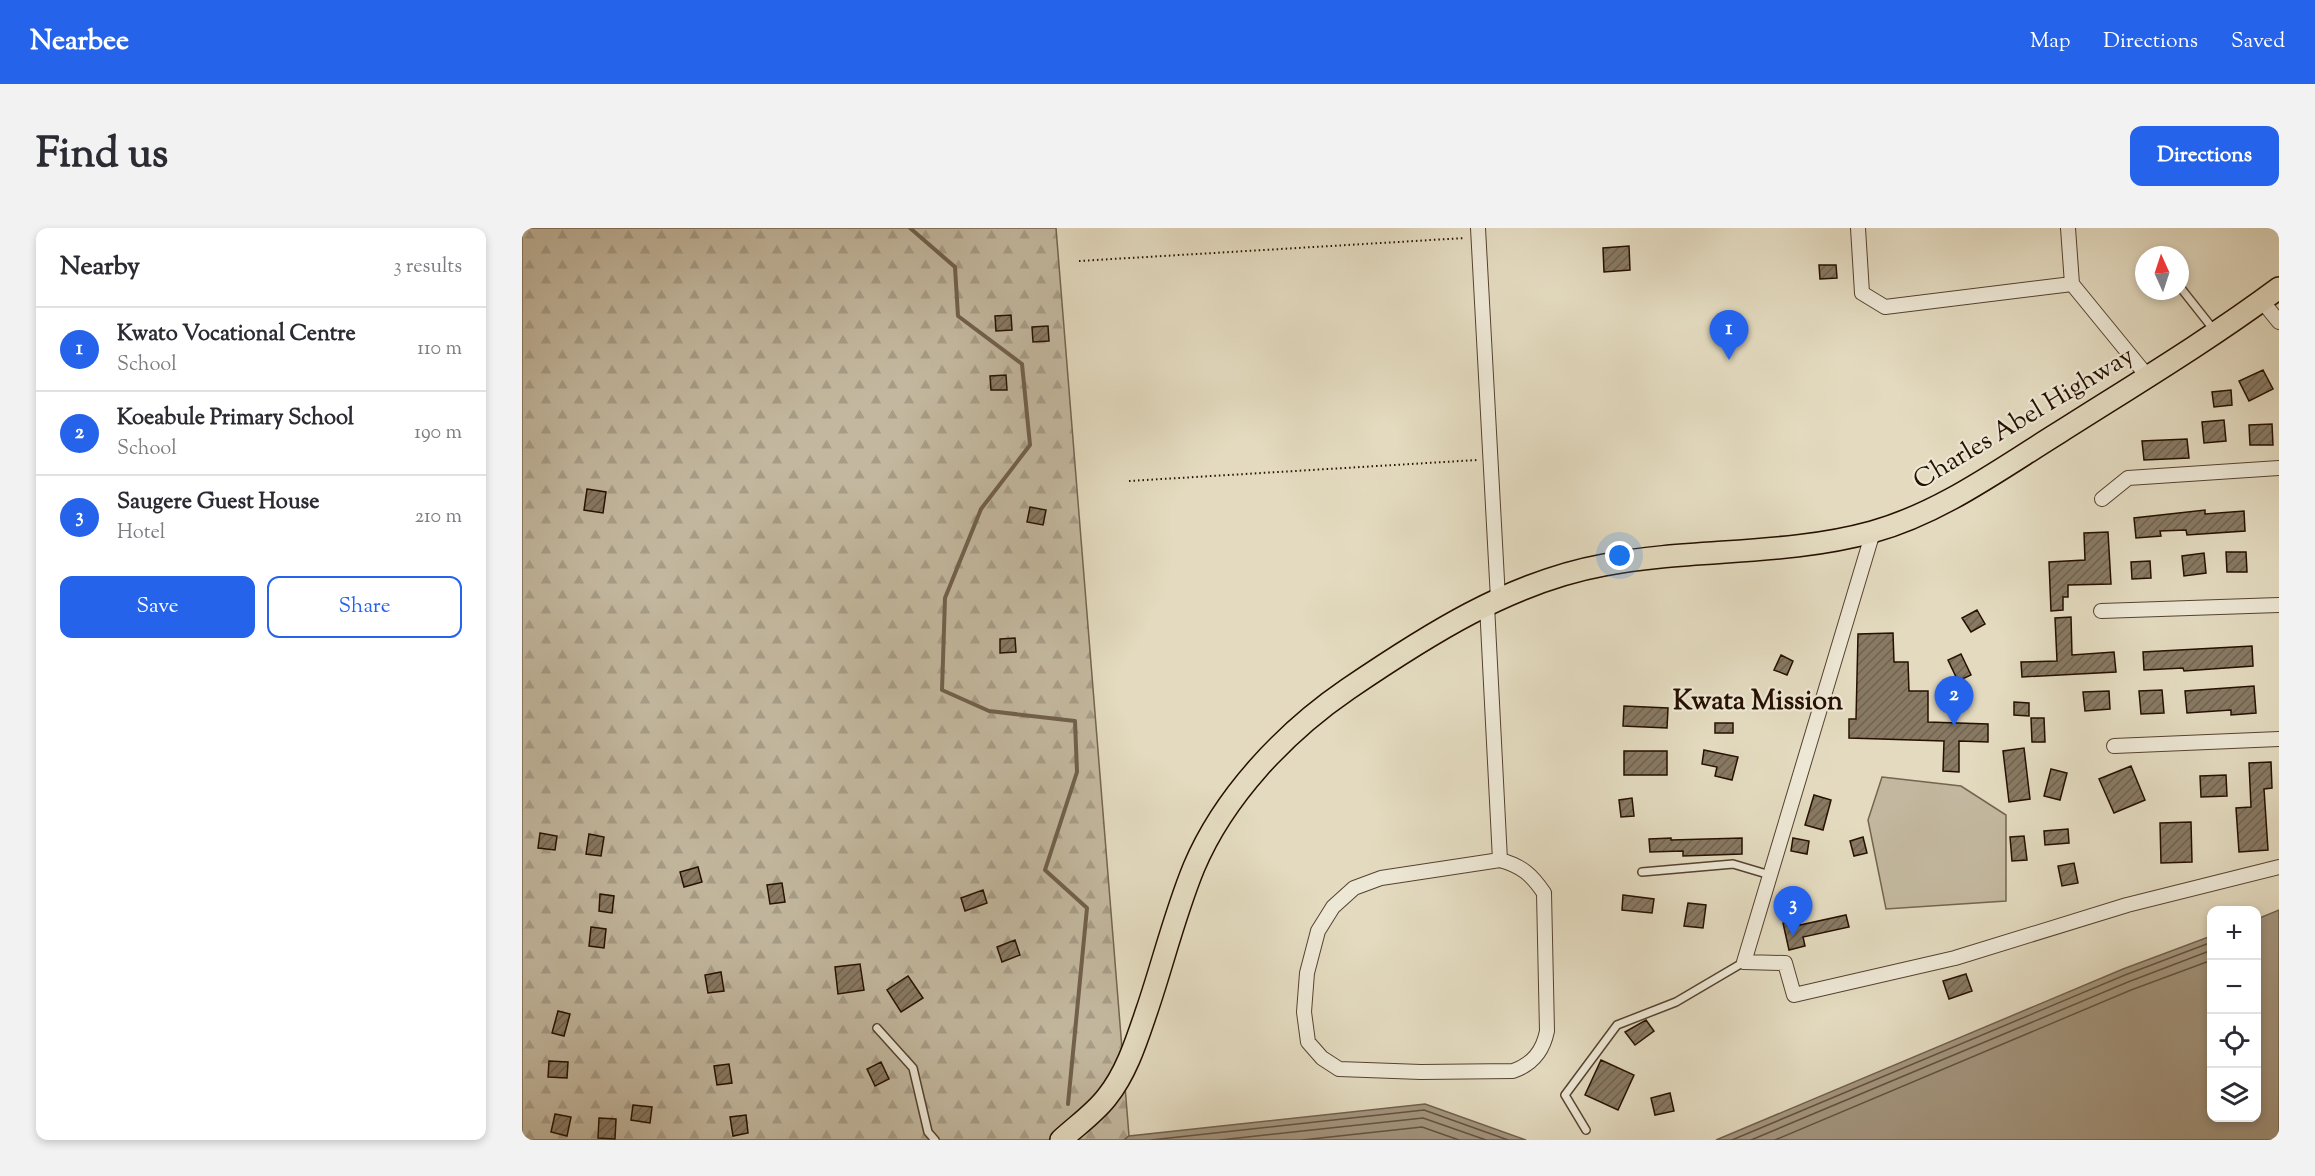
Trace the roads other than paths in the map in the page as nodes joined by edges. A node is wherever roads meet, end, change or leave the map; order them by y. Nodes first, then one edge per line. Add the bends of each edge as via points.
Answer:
1 (1858, 228) edge
2 (2068, 228) edge
3 (1478, 232) edge
4 (2072, 284) junction
5 (2279, 288) edge
6 (2189, 298) edge
7 (2262, 301) junction
8 (2279, 322) edge
9 (2216, 333) junction
10 (2148, 377) junction
11 (2279, 468) edge
12 (2102, 499) dead end
13 (1873, 532) junction
14 (1492, 602) junction
15 (2279, 605) edge
16 (2101, 611) dead end
17 (2279, 739) edge
18 (2114, 746) dead end
19 (1500, 860) junction
20 (2279, 867) edge
21 (1642, 872) dead end
22 (1770, 874) junction
23 (1744, 962) junction
24 (877, 1028) dead end
25 (1586, 1130) dead end
26 (934, 1140) edge
27 (1061, 1140) edge

1 - 4 street via 1862,292 1885,307
2 - 4 street
3 - 14 street
4 - 10 street
5 - 7 main road, Charles Abel Highway
6 - 9 lane
7 - 8 street
7 - 9 main road, Charles Abel Highway
9 - 10 main road, Charles Abel Highway
10 - 13 main road, Charles Abel Highway via 1939,507
11 - 12 street via 2128,478
13 - 14 main road, Charles Abel Highway via 1816,543 1604,565 1538,583
13 - 22 street
14 - 19 street
14 - 27 main road, Charles Abel Highway via 1345,691 1255,771 1195,865 1134,1049 1108,1096
15 - 16 street
17 - 18 street
19 - 19 street via 1380,878 1354,888 1333,907 1318,931 1307,973 1304,1012 1308,1042 1322,1058 1339,1069 1513,1071 1538,1054 1545,1044 1547,1030 1544,893 1532,875 1518,865
20 - 23 street via 2127,905 1954,957 1794,995 1785,963
21 - 22 lane via 1732,864
22 - 23 street
23 - 25 lane via 1676,1002 1617,1025 1565,1095
24 - 26 lane via 913,1068 928,1132

